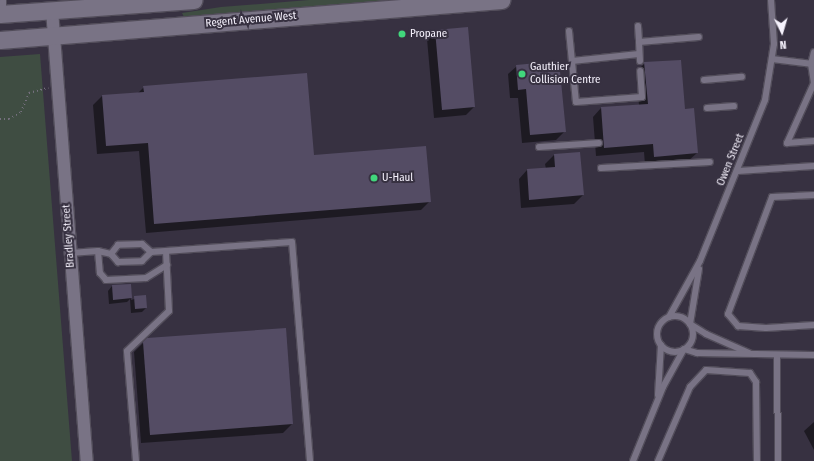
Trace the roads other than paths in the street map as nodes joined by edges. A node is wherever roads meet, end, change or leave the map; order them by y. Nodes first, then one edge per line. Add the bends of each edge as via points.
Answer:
1 (193, 0) edge
2 (501, 0) edge
3 (771, 0) edge
4 (2, 9) edge
5 (52, 10) junction
6 (638, 26) dead end
7 (570, 31) dead end
8 (54, 36) junction
9 (699, 37) dead end
10 (0, 40) edge
11 (639, 42) junction
12 (814, 52) edge
13 (772, 58) junction
14 (572, 61) junction
15 (811, 64) junction
16 (640, 71) dead end
17 (742, 77) dead end
18 (704, 80) dead end
19 (734, 106) dead end
20 (707, 108) dead end
21 (814, 141) edge
22 (599, 143) dead end
23 (539, 148) dead end
24 (710, 162) dead end
25 (814, 166) edge
26 (602, 168) dead end
27 (738, 171) junction
28 (814, 195) edge
29 (98, 251) junction
30 (166, 251) junction
31 (151, 252) junction
32 (70, 253) junction
33 (110, 254) junction
34 (700, 261) junction
35 (167, 265) junction
36 (669, 317) junction
37 (690, 324) junction
38 (814, 324) edge
39 (661, 345) junction
40 (684, 349) junction
41 (754, 354) junction
42 (777, 355) junction
43 (814, 355) edge
44 (658, 399) junction
45 (86, 461) edge
46 (136, 461) edge
47 (310, 461) edge
48 (633, 461) edge
49 (658, 461) edge
50 (757, 461) edge
51 (778, 461) edge

1 - 5 main road
2 - 8 main road, Regent Avenue West
3 - 13 lane, Owen Street
4 - 5 main road
5 - 8 street, Bradley Street
6 - 11 lane
7 - 14 lane
8 - 10 main road, Regent Avenue West
8 - 32 street, Bradley Street
9 - 11 lane
11 - 14 lane via 640,58
12 - 15 lane
13 - 15 lane
13 - 27 lane, Owen Street via 765,100
14 - 16 lane via 576,102 642,97
15 - 21 lane via 814,83 787,143
17 - 18 lane
19 - 20 lane
22 - 23 lane
24 - 26 lane
25 - 27 lane
27 - 34 lane, Owen Street
28 - 38 lane via 772,197 728,314 738,326 766,328
29 - 32 lane
29 - 33 lane
29 - 35 lane via 100,273 106,280 146,278
30 - 31 lane
30 - 35 lane
30 - 47 lane via 292,242
31 - 33 lane via 142,261 118,262
31 - 33 lane via 142,244 118,245
32 - 45 street, Bradley Street
34 - 36 lane, Owen Street
34 - 37 lane
35 - 46 lane via 169,311 127,350
36 - 37 lane via 680,317
36 - 39 lane, Owen Street via 658,330
37 - 40 lane via 692,341
37 - 41 lane via 706,334
39 - 40 lane via 674,352
39 - 44 lane
40 - 41 lane via 697,353
40 - 44 lane
41 - 42 lane
42 - 43 lane
42 - 51 lane
44 - 48 lane
49 - 50 lane via 690,387 706,370 750,373 756,382

